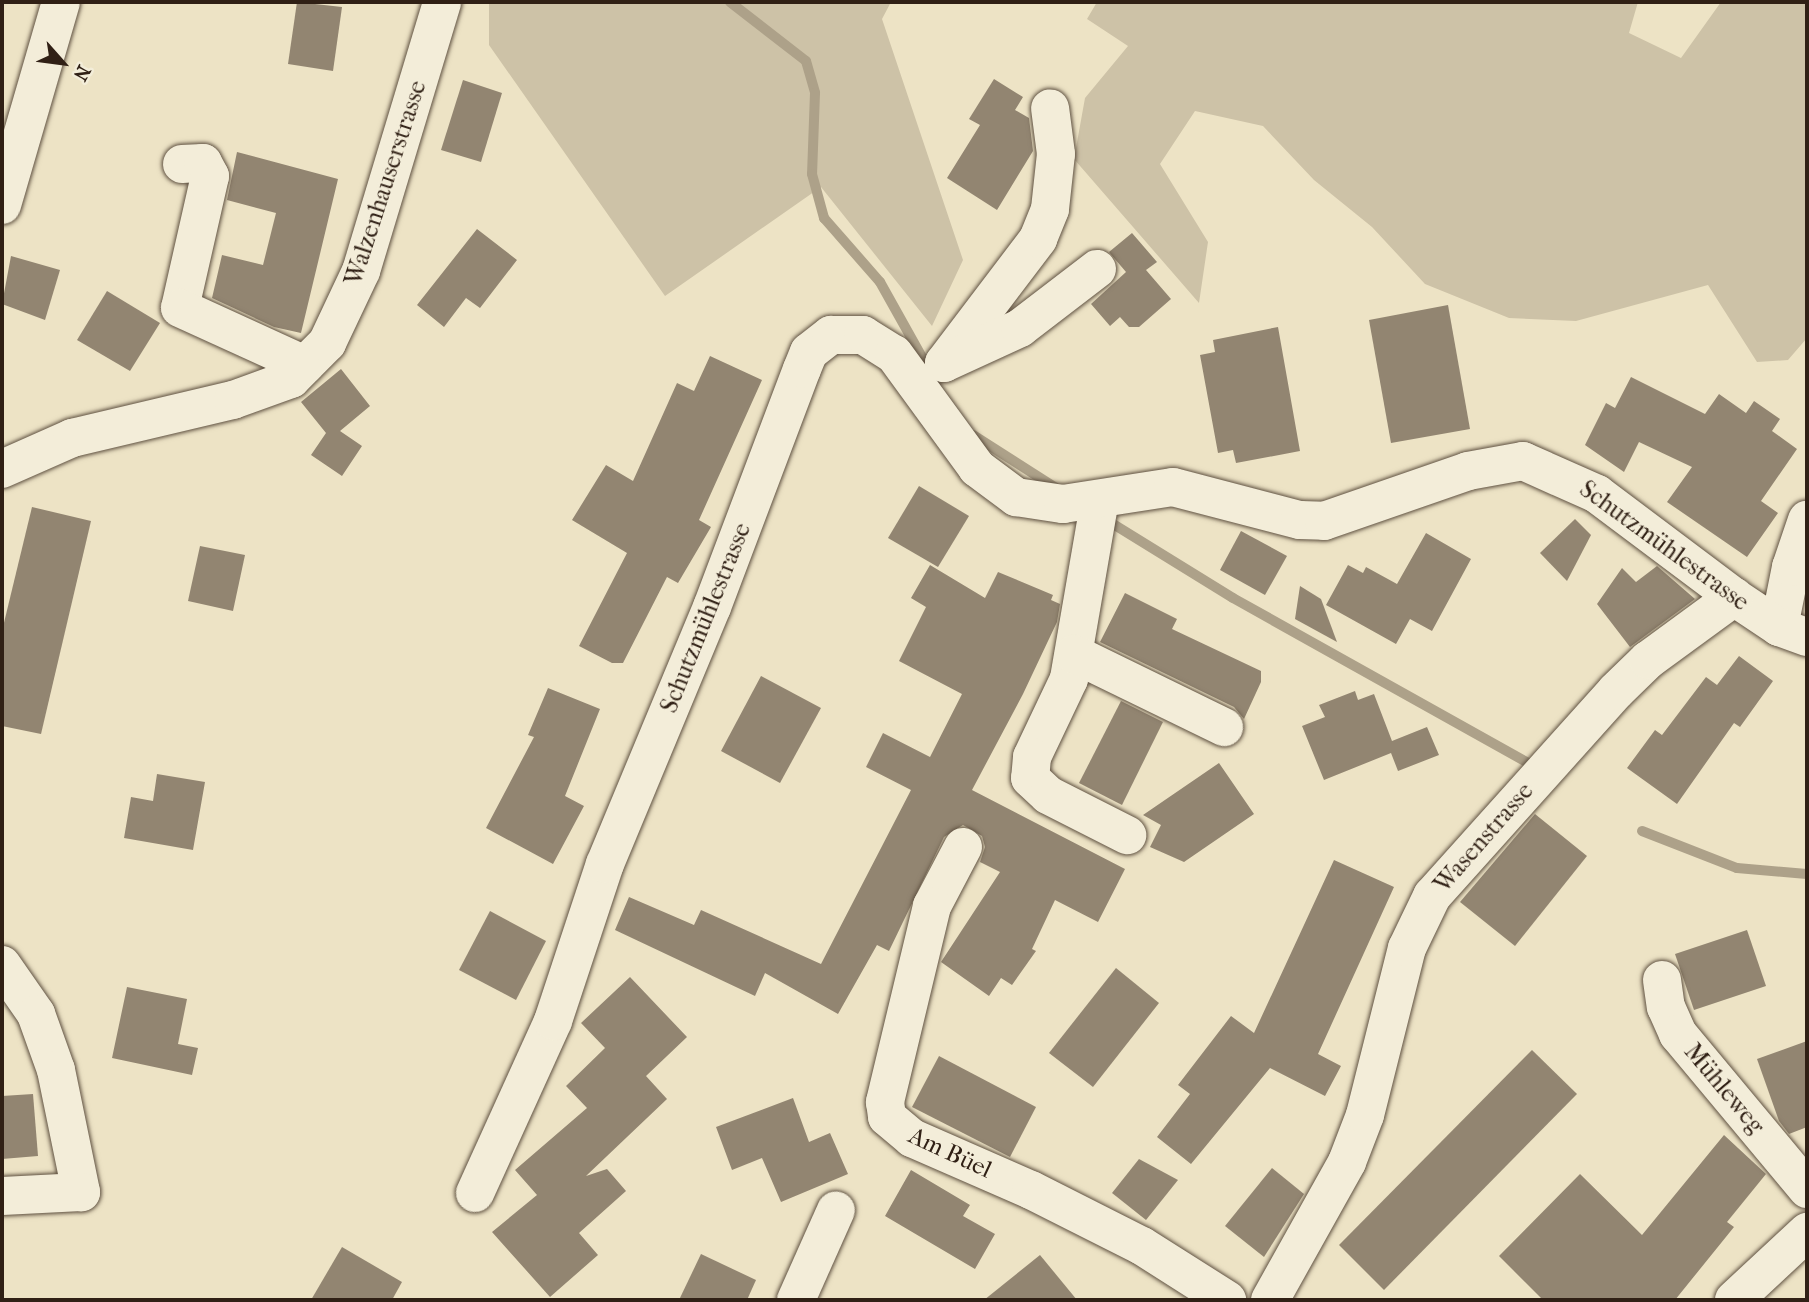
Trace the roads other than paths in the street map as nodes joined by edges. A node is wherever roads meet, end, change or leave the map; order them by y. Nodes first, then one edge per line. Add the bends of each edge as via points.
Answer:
1 (61, 2) edge
2 (442, 2) edge
3 (1050, 108) dead end
4 (182, 164) dead end
5 (2, 205) edge
6 (1097, 269) dead end
7 (305, 365) junction
8 (926, 374) junction
9 (2, 469) edge
10 (1086, 510) junction
11 (1807, 520) edge
12 (1734, 597) junction
13 (1793, 632) edge
14 (1074, 654) junction
15 (1224, 727) dead end
16 (1127, 835) dead end
17 (963, 848) dead end
18 (2, 965) edge
19 (1662, 980) dead end
20 (1807, 1189) edge
21 (475, 1193) dead end
22 (2, 1196) edge
23 (836, 1210) dead end
24 (1807, 1232) edge
25 (796, 1300) edge
26 (1227, 1300) edge
27 (1270, 1300) edge
28 (1734, 1300) edge

1 - 5 street
2 - 7 street, Walzenhauserstrasse via 361,271 327,343
3 - 8 street via 1056,153 1050,209 1038,239
4 - 7 street via 203,163 210,176 180,308
6 - 8 street via 1020,328
7 - 9 street, Walzenhauserstrasse via 291,379 233,400 72,438
8 - 10 street, Schutzmühlestrasse via 977,468 997,486 1016,497
8 - 21 street, Schutzmühlestrasse via 863,335 831,335 809,352 712,607 605,864 553,1021
10 - 12 street, Schutzmühlestrasse via 1138,489 1193,489 1271,513 1324,520 1468,471 1523,461 1597,494
10 - 14 street
11 - 13 street via 1791,567
12 - 13 street, Schutzmühlestrasse
12 - 27 street, Wasenstrasse via 1648,660 1616,691 1433,896 1407,948 1365,1115 1347,1162
14 - 15 street
14 - 16 street via 1061,701 1032,757 1030,778 1048,795
17 - 26 street, Am Büel via 932,906 885,1102 887,1117 912,1138 1031,1190 1142,1246
18 - 22 street via 36,1014 56,1070 81,1192
19 - 20 street, Mühleweg via 1666,1007 1678,1034
23 - 25 street
24 - 28 street

